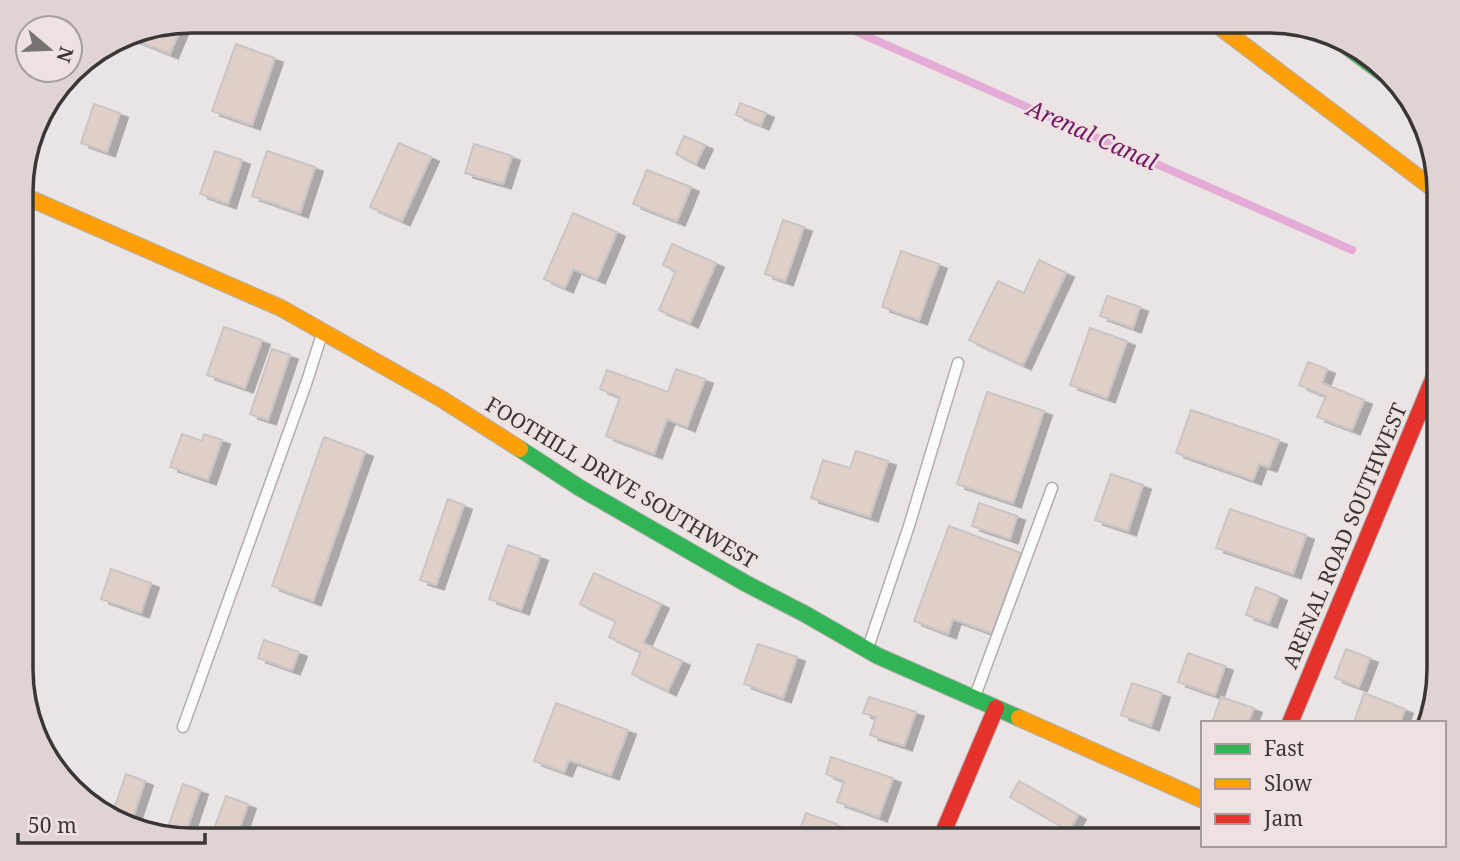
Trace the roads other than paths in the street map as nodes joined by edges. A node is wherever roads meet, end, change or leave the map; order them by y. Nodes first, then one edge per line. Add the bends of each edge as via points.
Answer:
1 (1228, 33) edge
2 (1426, 183) edge
3 (33, 200) edge
4 (323, 331) junction
5 (958, 363) dead end
6 (1426, 396) edge
7 (1052, 488) dead end
8 (867, 650) junction
9 (974, 698) junction
10 (996, 708) junction
11 (1291, 721) edge
12 (183, 727) dead end
13 (1201, 799) edge
14 (945, 827) edge

1 - 2 street
3 - 4 street, FOOTHILL DRIVE SOUTHWEST via 281,307
4 - 8 street, FOOTHILL DRIVE SOUTHWEST via 440,398 580,488
4 - 12 lane
5 - 8 lane
6 - 11 street, ARENAL ROAD SOUTHWEST
7 - 9 lane
8 - 9 street, FOOTHILL DRIVE SOUTHWEST
9 - 10 street, FOOTHILL DRIVE SOUTHWEST
10 - 13 street, FOOTHILL DRIVE SOUTHWEST
10 - 14 street

